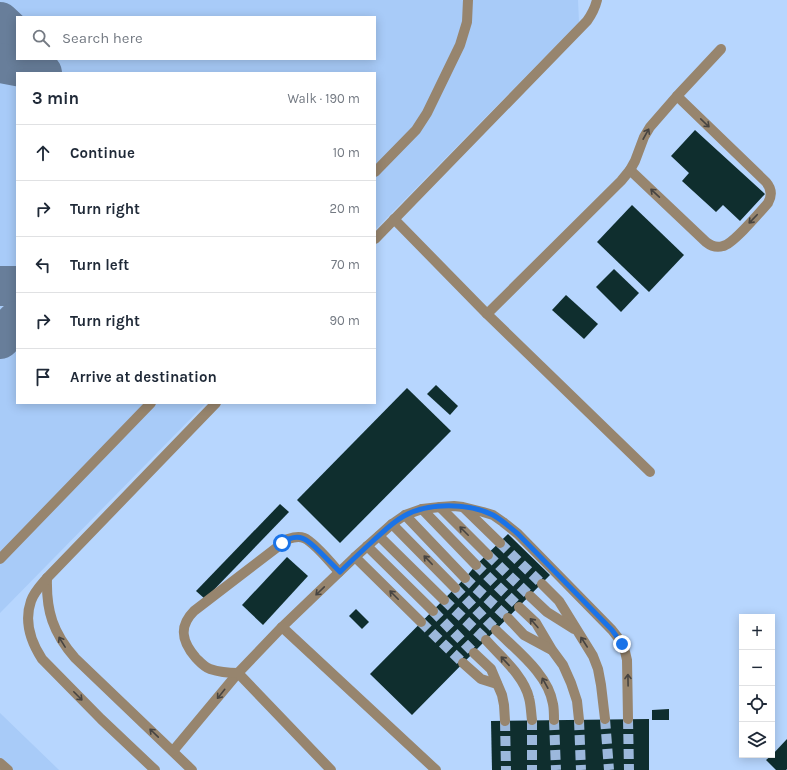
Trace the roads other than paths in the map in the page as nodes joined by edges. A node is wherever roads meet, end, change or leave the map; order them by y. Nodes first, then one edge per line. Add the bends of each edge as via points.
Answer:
1 (468, 0) edge
2 (597, 0) edge
3 (721, 49) dead end
4 (677, 96) junction
5 (630, 170) junction
6 (376, 171) edge
7 (394, 219) junction
8 (376, 238) edge
9 (487, 314) junction
10 (150, 404) edge
11 (215, 404) edge
12 (650, 472) dead end
13 (440, 506) junction
14 (463, 507) junction
15 (422, 509) junction
16 (405, 515) junction
17 (392, 524) junction
18 (379, 536) junction
19 (500, 543) tunnel mouth
20 (367, 546) junction
21 (488, 555) tunnel mouth
22 (355, 557) junction
23 (0, 559) edge
24 (476, 565) tunnel mouth
25 (340, 572) junction
26 (48, 578) junction
27 (465, 578) tunnel mouth
28 (542, 584) tunnel mouth
29 (455, 588) tunnel mouth
30 (530, 596) tunnel mouth
31 (444, 600) tunnel mouth
32 (519, 607) tunnel mouth
33 (433, 611) tunnel mouth
34 (508, 618) tunnel mouth
35 (421, 622) tunnel mouth
36 (282, 627) junction
37 (496, 630) tunnel mouth
38 (576, 630) junction
39 (486, 640) tunnel mouth
40 (552, 650) junction
41 (474, 653) tunnel mouth
42 (463, 663) tunnel mouth
43 (238, 673) junction
44 (497, 684) junction
45 (605, 719) tunnel mouth
46 (628, 719) tunnel mouth
47 (532, 720) tunnel mouth
48 (554, 720) tunnel mouth
49 (579, 720) tunnel mouth
50 (505, 721) tunnel mouth
51 (173, 751) junction
52 (0, 763) edge
53 (8, 770) edge
54 (155, 770) edge
55 (192, 770) edge
56 (331, 770) edge
57 (436, 770) edge

1 - 6 street via 467,22 460,45 427,113 416,130
2 - 7 street via 594,11 587,21
3 - 4 street
5 -> 4 street via 650,127
4 -> 5 street via 766,182 771,190 768,204 731,242 723,246 714,246 706,242
5 - 9 street via 616,187
7 - 8 street
7 - 9 street
9 - 12 street
10 - 23 street
11 - 26 street
13 - 14 street
13 - 15 street
21 -> 13 street
14 - 19 street
46 -> 14 street via 627,660 618,636 518,534 493,515
15 - 16 street
15 - 24 street
16 - 17 street
16 - 27 street
17 - 18 street
29 -> 17 street
18 - 20 street
18 - 31 street
20 - 22 street
20 - 33 street
22 - 25 street
35 -> 22 street
25 -> 36 street
25 - 43 street via 304,538 288,539 194,612 186,622 184,634 190,651 200,663 210,669
51 -> 26 street via 67,648 50,615
26 -> 54 street via 31,602 29,626 35,648 42,659 96,714
28 - 38 street via 559,601
30 - 38 street via 547,612
40 -> 32 street via 536,623
34 - 40 street via 524,635
36 - 43 street
36 - 57 street
48 -> 37 street via 553,704 542,677
45 -> 38 street via 598,669 593,656
47 -> 39 street via 529,698 524,686 516,673
40 - 49 street via 571,683 577,701
41 - 44 street via 491,669
42 - 44 street via 481,679
43 -> 51 street
43 - 56 street
44 - 50 street via 504,704
51 - 55 street
52 - 53 street

